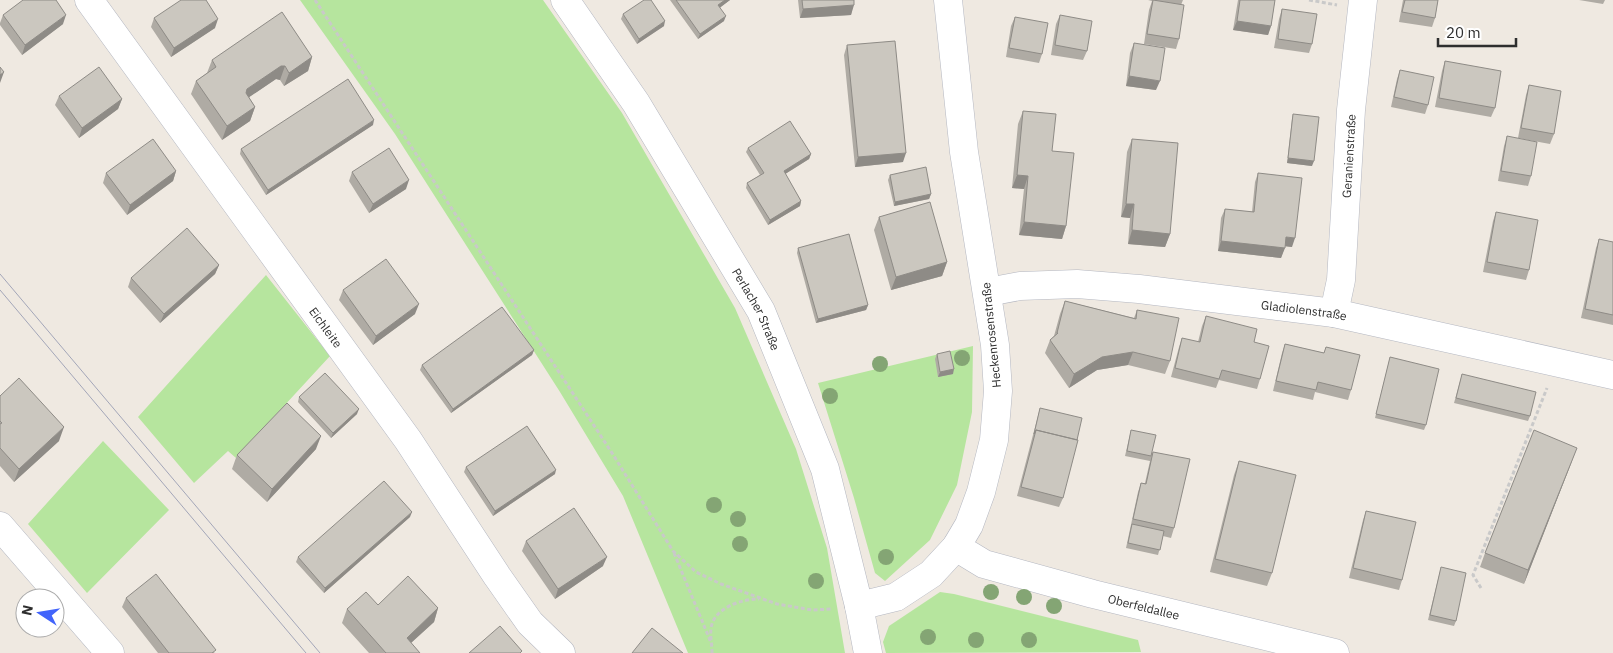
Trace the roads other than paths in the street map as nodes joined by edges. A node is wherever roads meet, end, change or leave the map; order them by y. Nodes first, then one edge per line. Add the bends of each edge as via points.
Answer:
1 (89, 0) edge
2 (565, 0) edge
3 (948, 0) edge
4 (1363, 0) edge
5 (988, 292) junction
6 (1334, 312) junction
7 (1613, 375) edge
8 (0, 526) edge
9 (956, 547) junction
10 (859, 606) junction
11 (110, 653) edge
12 (562, 653) edge
13 (868, 653) edge
14 (1335, 653) edge

1 - 12 street, Eichleite via 408,440 530,623
2 - 10 street, Perlacher Straße via 636,103 761,311 825,469
3 - 5 street, Heckenrosenstraße via 964,152
4 - 6 street, Geranienstraße via 1351,110 1341,280
5 - 6 street, Gladiolenstraße via 1020,286 1077,284
5 - 9 street, Heckenrosenstraße via 998,391 994,440 969,526
6 - 7 street, Gladiolenstraße
8 - 11 street
9 - 10 street, Heckenrosenstraße via 931,574 896,597
9 - 14 street, Oberfeldallee via 984,564
10 - 13 street, Perlacher Straße

